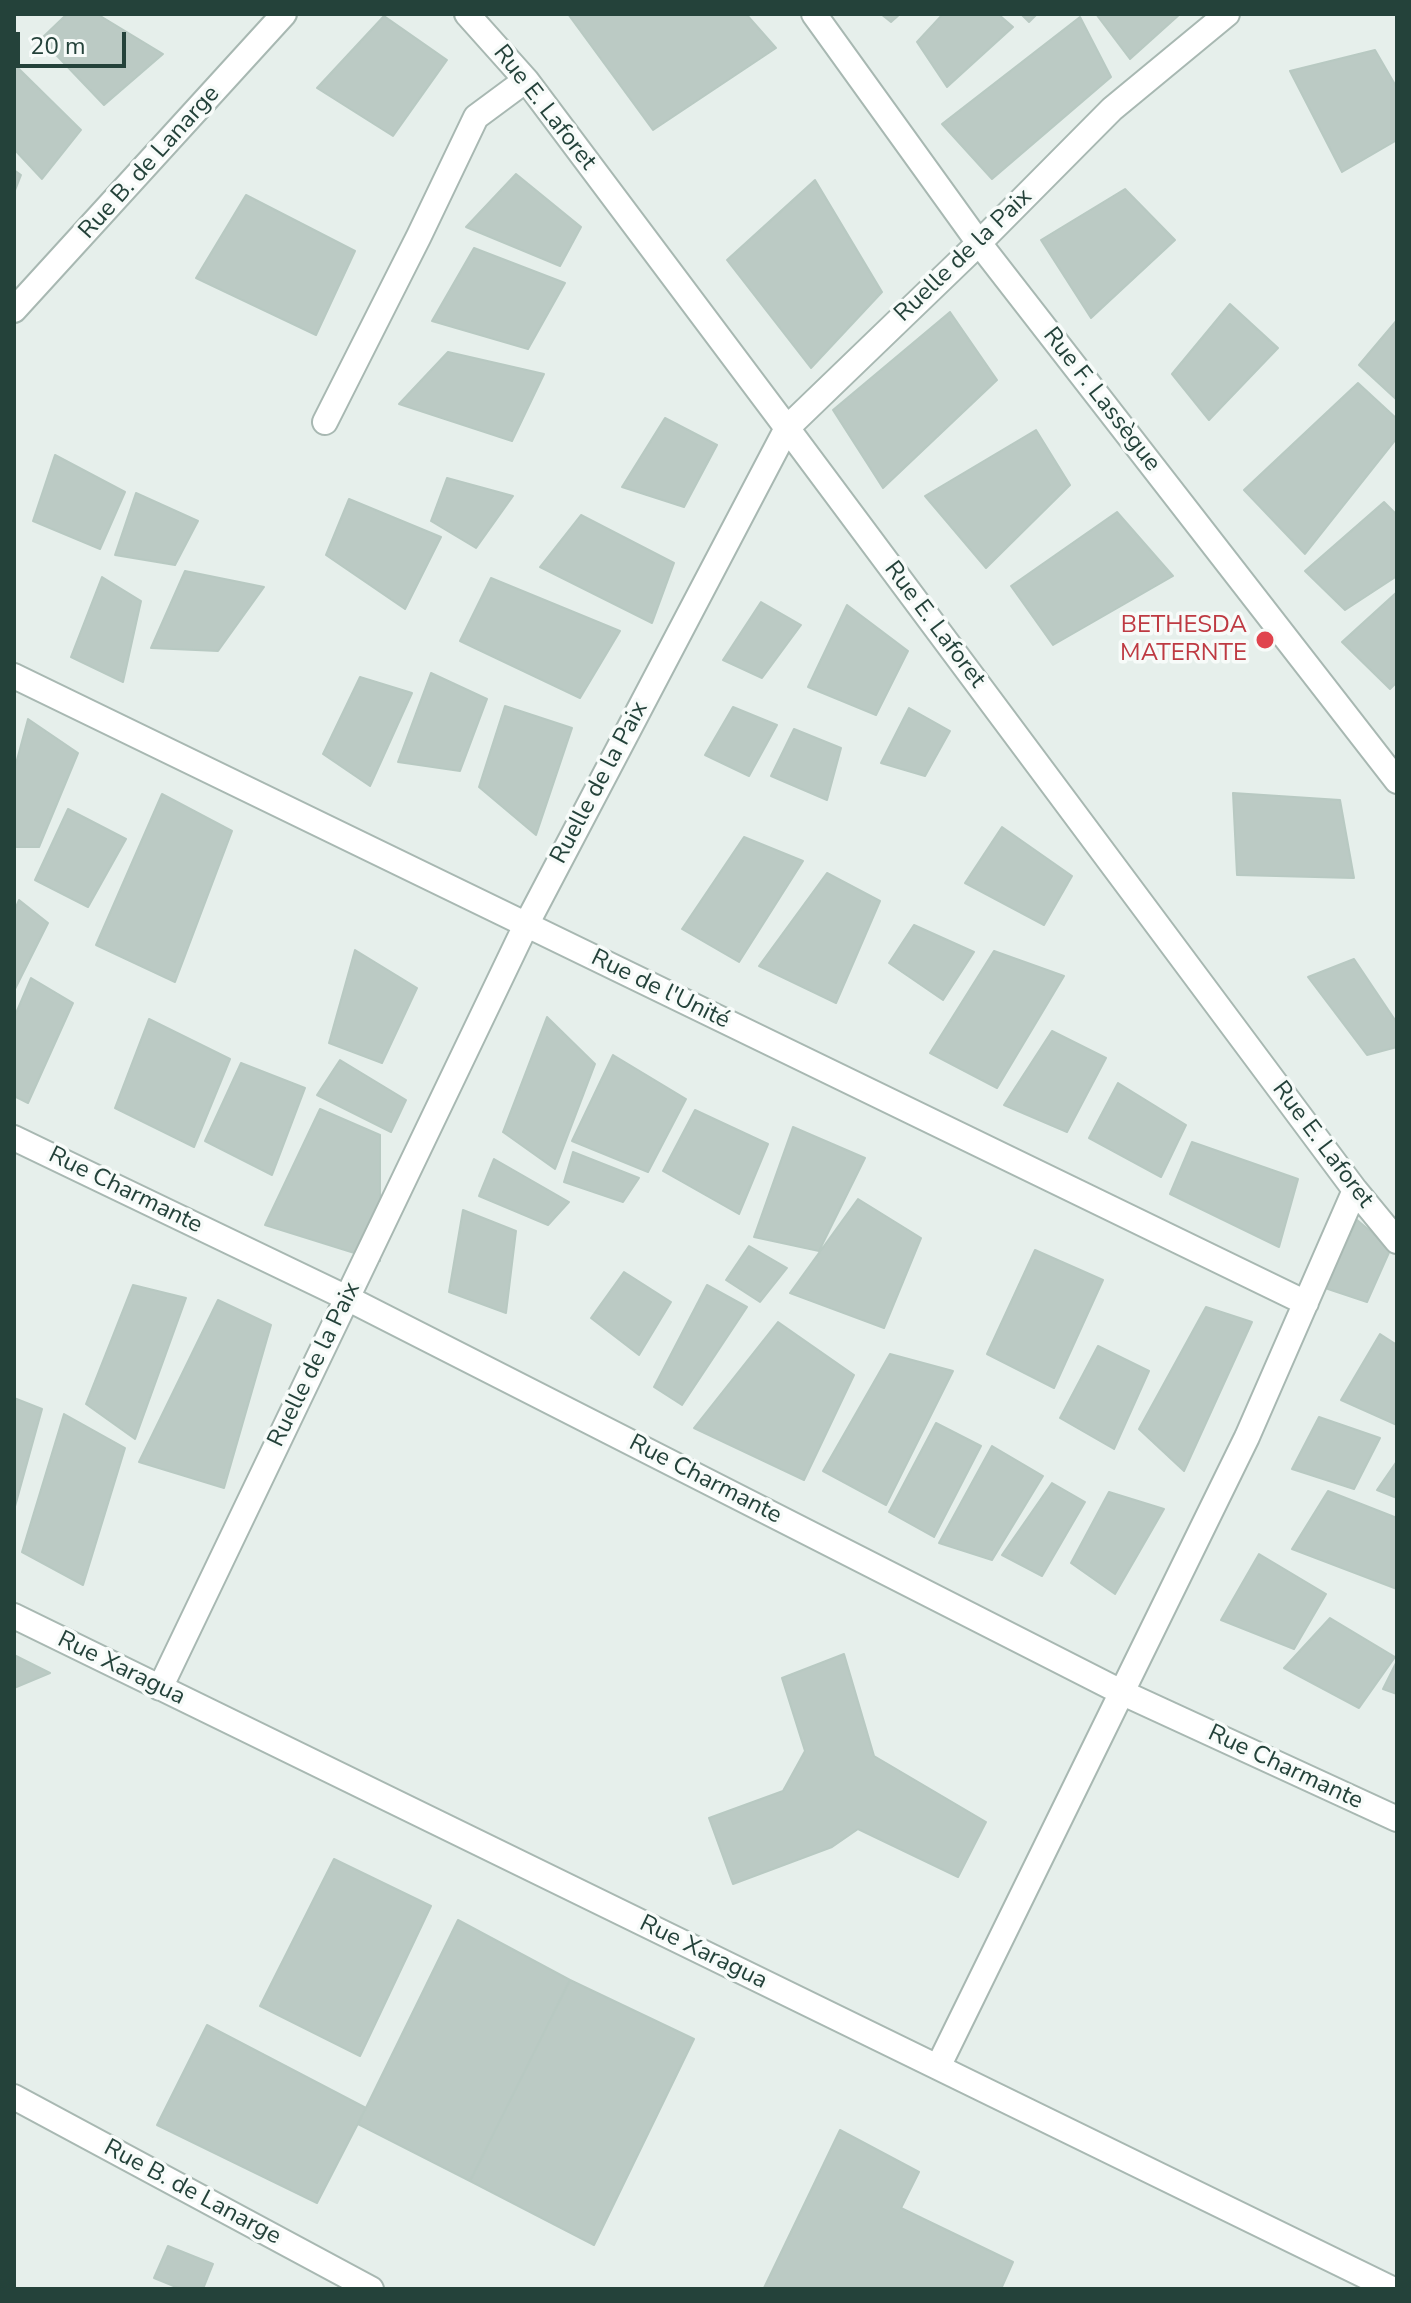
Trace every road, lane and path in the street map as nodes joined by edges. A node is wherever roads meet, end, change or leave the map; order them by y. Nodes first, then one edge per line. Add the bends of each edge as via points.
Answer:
1 (284, 14) edge
2 (467, 14) edge
3 (814, 14) edge
4 (1227, 14) edge
5 (526, 80) junction
6 (979, 243) junction
7 (14, 310) edge
8 (325, 422) dead end
9 (787, 428) junction
10 (14, 676) edge
11 (1397, 781) edge
12 (526, 925) junction
13 (14, 1138) edge
14 (1355, 1190) junction
15 (1397, 1241) edge
16 (347, 1298) junction
17 (1306, 1303) junction
18 (14, 1616) edge
19 (160, 1688) junction
20 (1121, 1692) junction
21 (1397, 1819) edge
22 (938, 2067) junction
23 (14, 2097) edge
24 (371, 2289) edge
25 (1392, 2289) edge

1 - 7 street, Rue B. de Lanarge
2 - 5 street, Rue E. Laforet
3 - 6 street, Rue F. Lassègue
4 - 6 street, Ruelle de la Paix via 1112,109
5 - 8 street via 476,117
5 - 9 street, Rue E. Laforet
6 - 9 street, Ruelle de la Paix
6 - 11 street, Rue F. Lassègue
9 - 12 street, Ruelle de la Paix
9 - 14 street, Rue E. Laforet
10 - 12 street, Rue de l'Unité
12 - 16 street, Ruelle de la Paix
12 - 17 street, Rue de l'Unité
13 - 16 street, Rue Charmante
14 - 15 street, Rue E. Laforet
14 - 17 street
16 - 19 street, Ruelle de la Paix
16 - 20 street, Rue Charmante
17 - 20 street via 1247,1437
18 - 19 street, Rue Xaragua
19 - 22 street, Rue Xaragua
20 - 21 street, Rue Charmante
20 - 22 street
22 - 25 street, Rue Xaragua
23 - 24 street, Rue B. de Lanarge

